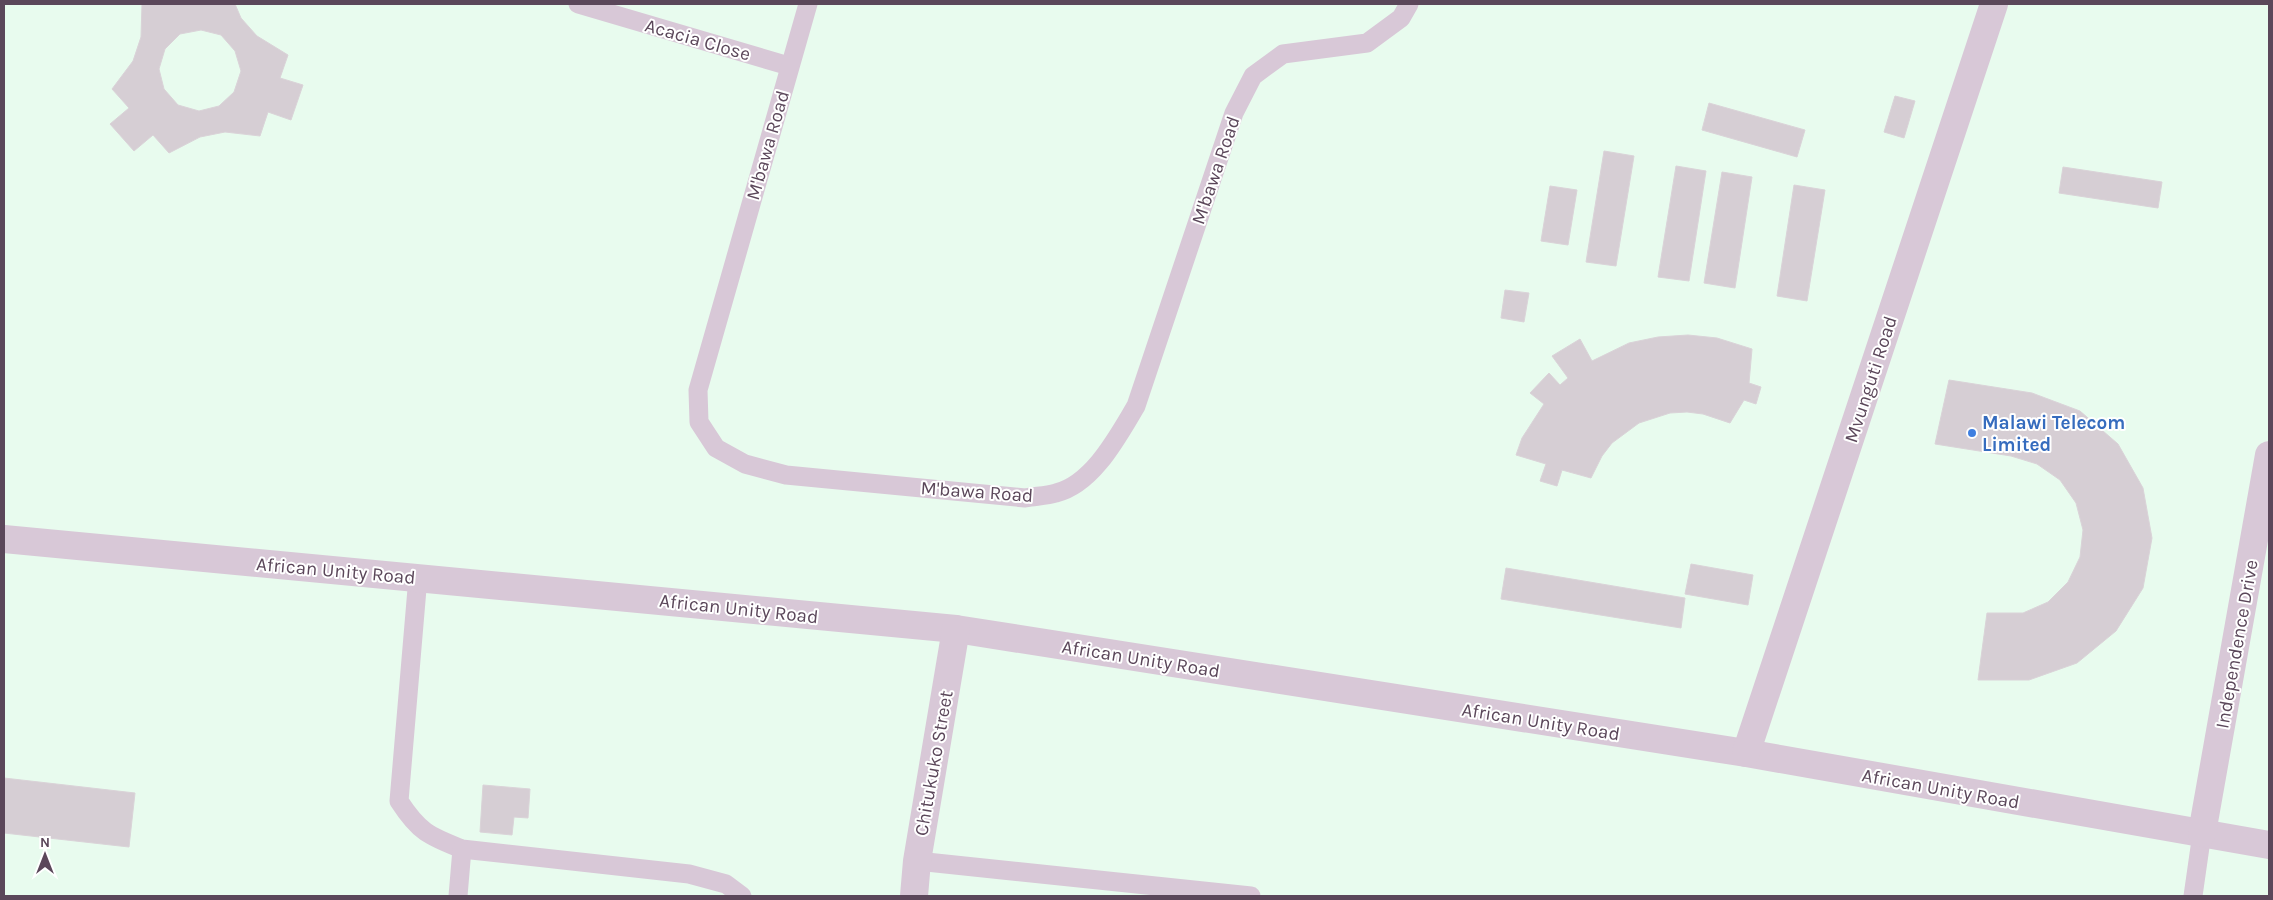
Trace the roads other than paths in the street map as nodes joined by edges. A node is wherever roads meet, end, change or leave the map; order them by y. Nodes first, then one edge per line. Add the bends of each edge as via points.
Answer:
1 (578, 4) edge
2 (808, 4) edge
3 (1408, 4) edge
4 (1994, 4) edge
5 (790, 66) junction
6 (2269, 455) edge
7 (4, 539) edge
8 (418, 577) junction
9 (956, 629) junction
10 (1746, 753) junction
11 (2202, 833) junction
12 (2269, 845) edge
13 (462, 849) junction
14 (917, 861) junction
15 (458, 896) edge
16 (742, 896) edge
17 (914, 896) edge
18 (1251, 896) edge
19 (2193, 896) edge

1 - 5 lane, Acacia Close
2 - 5 lane, M'bawa Road
3 - 5 lane, M'bawa Road via 1401,18 1367,44 1283,54 1252,76 1234,113 1136,406 1112,446 1088,476 1058,493 1025,498 786,475 745,464 716,448 700,422 698,390
4 - 10 street, Mvunguti Road
6 - 11 street, Independence Drive
7 - 8 street, African Unity Road
8 - 9 street, African Unity Road
8 - 13 lane via 399,801 413,823 434,838
9 - 10 street, African Unity Road
9 - 14 street, Chitukuko Street
10 - 11 street, African Unity Road
11 - 12 street, African Unity Road
11 - 19 lane
13 - 15 lane
13 - 16 lane via 689,874 726,884
14 - 17 street, Chitukuko Street
14 - 18 lane

